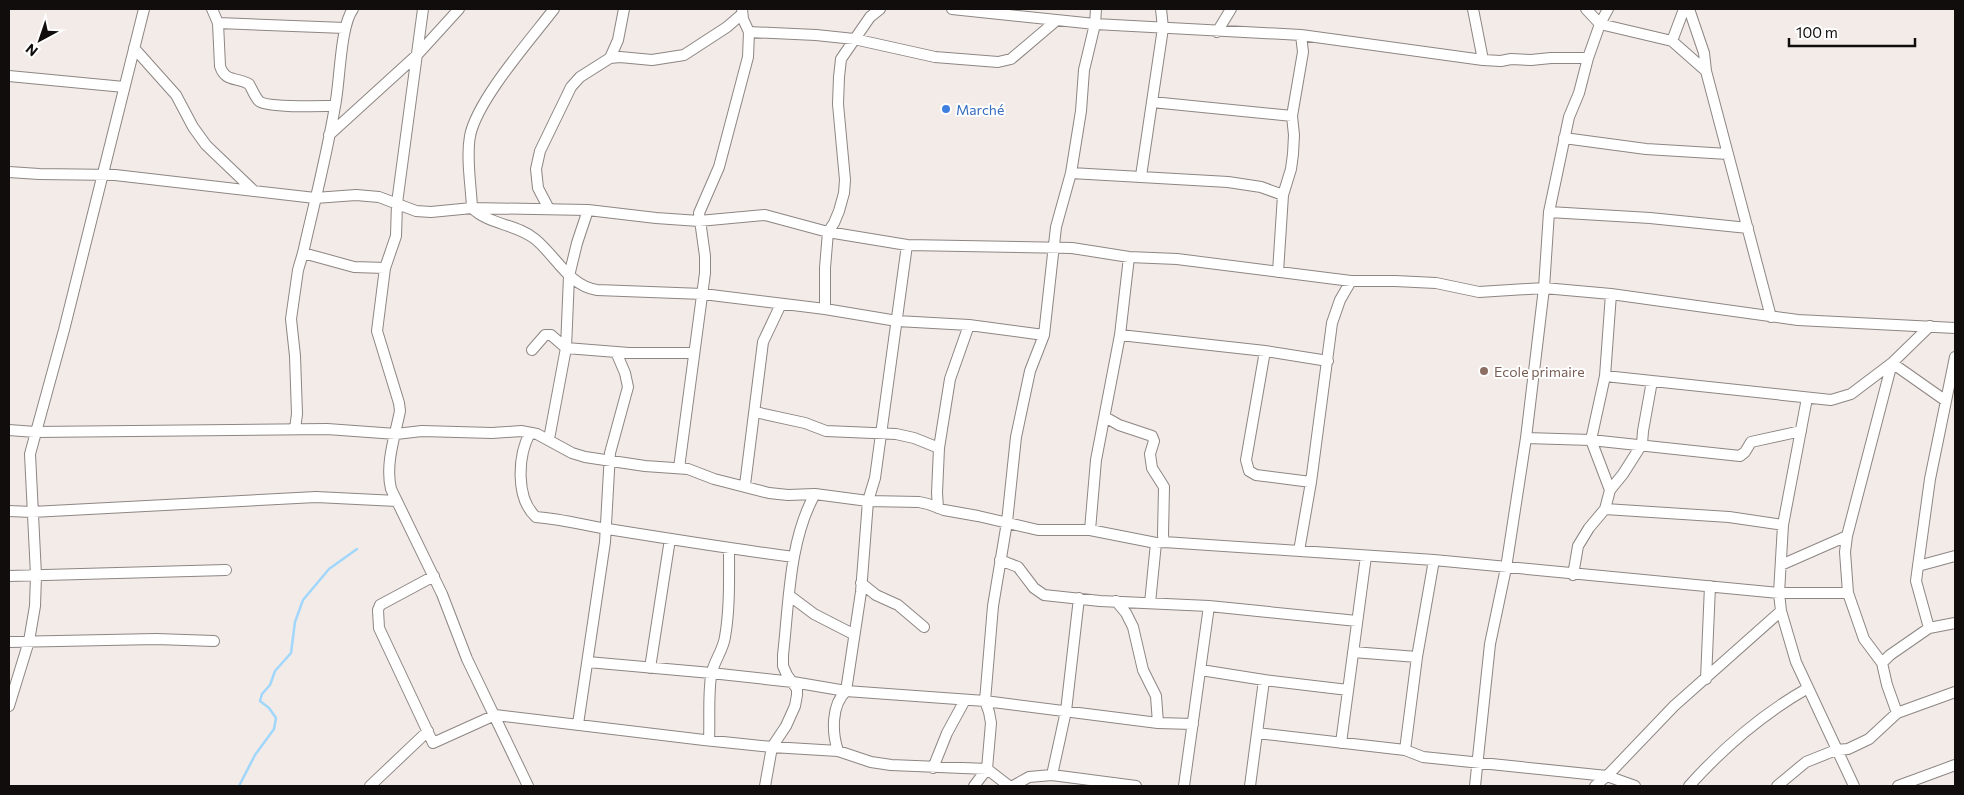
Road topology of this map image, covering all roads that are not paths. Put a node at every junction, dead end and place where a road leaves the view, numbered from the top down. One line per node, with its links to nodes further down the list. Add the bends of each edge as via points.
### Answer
1 (144, 9): 30 (street)
2 (212, 9): 20 (street)
3 (352, 9): 23 (street)
4 (423, 9): 31 (street)
5 (459, 9): 31 (street)
6 (554, 9): 52 (street, via 476,118 470,136)
7 (624, 9): 32 (street, via 618,40)
8 (880, 9): 28 (street, via 870,16)
9 (952, 9): 19 (street)
10 (1096, 9): 21 (street)
11 (1161, 9): 24 (street)
12 (1231, 9): 26 (street)
13 (1473, 9): 34 (street)
14 (1586, 9): 22 (street)
15 (1608, 9): 22 (street)
16 (1684, 9): 29 (street)
17 (1689, 9): 35 (street, via 1704,53)
18 (742, 11): 25 (street); 32 (street, via 727,27 684,55 652,60)
19 (1057, 20): 21 (street); 28 (street, via 1011,59 998,62 936,57)
20 (218, 23): 23 (street); 39 (street, via 222,71 229,79 249,84 258,100 275,105)
21 (1095, 24): 24 (street); 45 (street, via 1084,70)
22 (1600, 24): 29 (street); 33 (street)
23 (345, 28): 39 (street)
24 (1162, 28): 26 (street); 38 (street)
25 (749, 32): 28 (street); 56 (street, via 748,57 726,142 714,181 699,213)
26 (1217, 32): 27 (street)
27 (1300, 35): 34 (street); 40 (street, via 1303,52)
28 (854, 39): 58 (street, via 841,59 839,77 844,193)
29 (1672, 41): 35 (street)
30 (134, 48): 37 (street); 48 (street, via 176,95 206,145)
31 (418, 54): 41 (street); 51 (street)
32 (610, 58): 53 (street, via 580,77 571,87 540,152 536,169 538,188)
33 (1588, 58): 34 (street); 42 (street)
34 (1483, 60)
35 (1706, 71): 43 (street)
36 (9, 76): 37 (street)
37 (124, 87): 46 (street)
38 (1152, 102): 40 (street); 47 (street)
39 (335, 106): 41 (street)
40 (1292, 116): 49 (street, via 1291,169)
41 (329, 135): 50 (street)
42 (1564, 138): 43 (street, via 1646,149); 55 (street)
43 (1728, 154): 57 (street)
44 (9, 172): 46 (street)
45 (1071, 173): 47 (street); 60 (street)
46 (102, 176): 48 (street); 95 (street, via 63,335)
47 (1141, 176): 49 (street, via 1228,182 1261,187)
48 (252, 190): 50 (street)
49 (1283, 195): 64 (street)
50 (315, 198): 51 (street, via 356,195); 61 (street)
51 (397, 203): 52 (street, via 416,211 431,212); 63 (street, via 396,236)
52 (472, 208): 53 (street); 65 (street, via 534,238)
53 (549, 209): 54 (street)
54 (588, 210): 56 (street); 65 (street)
55 (1549, 212): 57 (street); 67 (street)
56 (699, 221): 58 (street, via 765,215); 68 (street, via 706,256)
57 (1748, 228): 72 (street)
58 (828, 232): 59 (street); 71 (street)
59 (907, 245): 60 (street); 73 (street)
60 (1053, 249): 62 (street, via 1072,248); 77 (street)
61 (304, 253): 63 (street, via 354,267); 93 (street, via 298,270 291,319 295,356)
62 (1129, 257): 64 (street, via 1177,258); 78 (street)
63 (386, 268): 99 (street, via 377,331 399,404)
64 (1278, 272): 66 (street)
65 (569, 276): 68 (street, via 580,286 597,290); 79 (street)
66 (1351, 281): 67 (street, via 1436,283 1480,292); 85 (street, via 1332,323)
67 (1544, 288): 69 (street); 100 (street)
68 (704, 294): 70 (street); 83 (street)
69 (1611, 294): 72 (street); 87 (street)
70 (781, 304): 71 (street); 91 (street, via 763,342)
71 (825, 309): 73 (street)
72 (1771, 317): 75 (street)
73 (897, 320): 74 (street); 96 (street)
74 (969, 325): 77 (street); 104 (street, via 950,378)
75 (1930, 326): 76 (street); 86 (street)
76 (1955, 328)
77 (1044, 335): 117 (street, via 1030,371 1016,437)
78 (1120, 335): 81 (street); 92 (street)
79 (566, 348): 80 (street, via 551,334 545,335); 82 (street); 101 (street)
80 (532, 350)
81 (1265, 351): 85 (street); 107 (street, via 1246,460 1249,470 1256,475)
82 (616, 352): 83 (street); 105 (street, via 626,373 628,387 614,432)
83 (694, 353): 106 (street)
84 (1955, 358): 90 (street)
85 (1328, 360): 107 (street)
86 (1892, 363): 89 (street, via 1851,394 1831,400); 90 (street); 121 (street)
87 (1605, 376): 88 (street); 102 (street)
88 (1652, 381): 89 (street); 103 (street)
89 (1806, 398): 97 (street)
90 (1946, 400): 132 (street, via 1930,479)
91 (755, 412): 96 (street, via 826,431); 108 (street)
92 (1105, 418): 120 (street, via 1096,460); 123 (street, via 1152,436 1152,468 1164,487)
93 (295, 429): 95 (street); 99 (street)
94 (9, 430): 95 (street)
95 (35, 432): 116 (street, via 30,454)
96 (882, 432): 104 (street, via 914,438); 112 (street)
97 (1801, 432): 103 (street, via 1751,442 1740,456); 118 (street)
98 (530, 433): 99 (street, via 422,430); 101 (street); 119 (street, via 521,467 524,496 532,513 536,517)
99 (396, 434): 111 (street, via 389,479)
100 (1526, 438): 102 (street); 133 (street)
101 (549, 439): 105 (street, via 572,452)
102 (1591, 440): 103 (street); 109 (street)
103 (1642, 444): 109 (street)
104 (939, 448): 113 (street)
105 (609, 462): 106 (street); 119 (street)
106 (678, 468): 108 (street)
107 (1311, 482): 125 (street)
108 (744, 485): 110 (street, via 769,493)
109 (1610, 490): 114 (street)
110 (815, 494): 112 (street); 128 (street, via 803,517)
111 (397, 501): 116 (street, via 316,497); 138 (street)
112 (868, 501): 113 (street, via 919,502); 139 (street)
113 (938, 508): 117 (street)
114 (1605, 509): 118 (street, via 1729,517); 136 (street, via 1578,546)
115 (9, 511): 116 (street)
116 (32, 512): 135 (street)
117 (1007, 522): 120 (street, via 1038,530); 129 (street)
118 (1783, 525): 131 (street)
119 (605, 529): 122 (street); 159 (street)
120 (1090, 530): 123 (street)
121 (1847, 536): 131 (street); 142 (street)
122 (670, 539): 124 (street); 161 (street)
123 (1160, 542): 125 (street); 146 (street)
124 (729, 549): 128 (street); 163 (street, via 725,639)
125 (1299, 551): 126 (street)
126 (1366, 556): 130 (street); 149 (street)
127 (1955, 556): 132 (street)
128 (794, 557): 143 (street)
129 (1000, 560): 144 (street, via 1018,568 1044,595); 172 (street)
130 (1434, 560): 133 (street); 158 (street)
131 (1781, 565): 141 (street)
132 (1918, 566): 152 (street, via 1916,581)
133 (1506, 568): 136 (street); 188 (street, via 1490,644)
134 (226, 570): 135 (street)
135 (36, 575): 137 (street); 154 (street)
136 (1573, 575): 140 (street)
137 (9, 576)
138 (434, 576): 176 (street); 180 (street, via 380,605 378,610 379,628)
139 (861, 583): 151 (street, via 876,595 898,605); 153 (street)
140 (1710, 586): 141 (street); 164 (street)
141 (1779, 593): 142 (street); 148 (street)
142 (1848, 593): 160 (street, via 1864,639)
143 (790, 596): 153 (street, via 814,614); 166 (street, via 784,666)
144 (1079, 598): 145 (street); 174 (street)
145 (1116, 601): 146 (street); 177 (street, via 1133,627 1143,670 1156,696)
146 (1150, 603): 147 (street)
147 (1209, 606): 149 (street); 162 (street)
148 (1781, 611): 164 (street); 167 (street, via 1796,662)
149 (1357, 621): 157 (street)
150 (1955, 623): 152 (street)
151 (924, 627)
152 (1929, 628): 160 (street)
153 (853, 634): 169 (street)
154 (29, 641): 155 (street); 156 (street); 173 (street)
155 (214, 641)
156 (9, 642)
157 (1353, 652): 158 (street); 168 (street)
158 (1417, 657): 185 (street)
159 (588, 662): 161 (street); 178 (street)
160 (1882, 663): 175 (street)
161 (650, 668): 163 (street)
162 (1200, 670): 165 (street); 179 (street)
163 (711, 673): 166 (street); 182 (street)
164 (1706, 679): 193 (street, via 1674,706)
165 (1264, 680): 168 (street); 181 (street)
166 (793, 682): 169 (street); 184 (street, via 797,690 795,706)
167 (1808, 688): 186 (street); 205 (street, via 1753,725 1716,756)
168 (1348, 690): 183 (street)
169 (846, 691): 171 (street); 187 (street, via 837,701 835,711 834,741)
170 (1955, 692): 175 (street)
171 (965, 700): 172 (street); 190 (street)
172 (985, 701): 174 (street); 191 (street, via 990,712)
173 (9, 706)
174 (1066, 711): 177 (street); 192 (street)
175 (1897, 714): 186 (street, via 1869,740 1848,749)
176 (495, 715): 178 (street); 180 (street, via 433,743); 196 (street)
177 (1158, 723): 179 (street)
178 (578, 724): 182 (street)
179 (1193, 724): 200 (street)
180 (428, 731): 195 (street)
181 (1257, 733): 183 (street); 201 (street)
182 (709, 740): 184 (street)
183 (1341, 743): 185 (street)
184 (772, 747): 187 (street); 197 (street)
185 (1405, 750): 188 (street, via 1424,757)
186 (1836, 750): 206 (street, via 1806,762); 207 (street)
187 (838, 752): 190 (street, via 882,764)
188 (1476, 762): 193 (street); 202 (street)
189 (1955, 764): 208 (street)
190 (932, 768): 191 (street)
191 (987, 770): 194 (street); 198 (street)
192 (1052, 775): 194 (street, via 1030,777); 199 (street)
193 (1607, 776): 203 (street); 204 (street)
194 (1007, 785)
195 (370, 786)
196 (528, 786)
197 (765, 786)
198 (974, 786)
199 (1136, 786)
200 (1184, 786)
201 (1250, 786)
202 (1474, 786)
203 (1595, 786)
204 (1635, 786)
205 (1689, 786)
206 (1777, 786)
207 (1854, 786)
208 (1898, 786)

